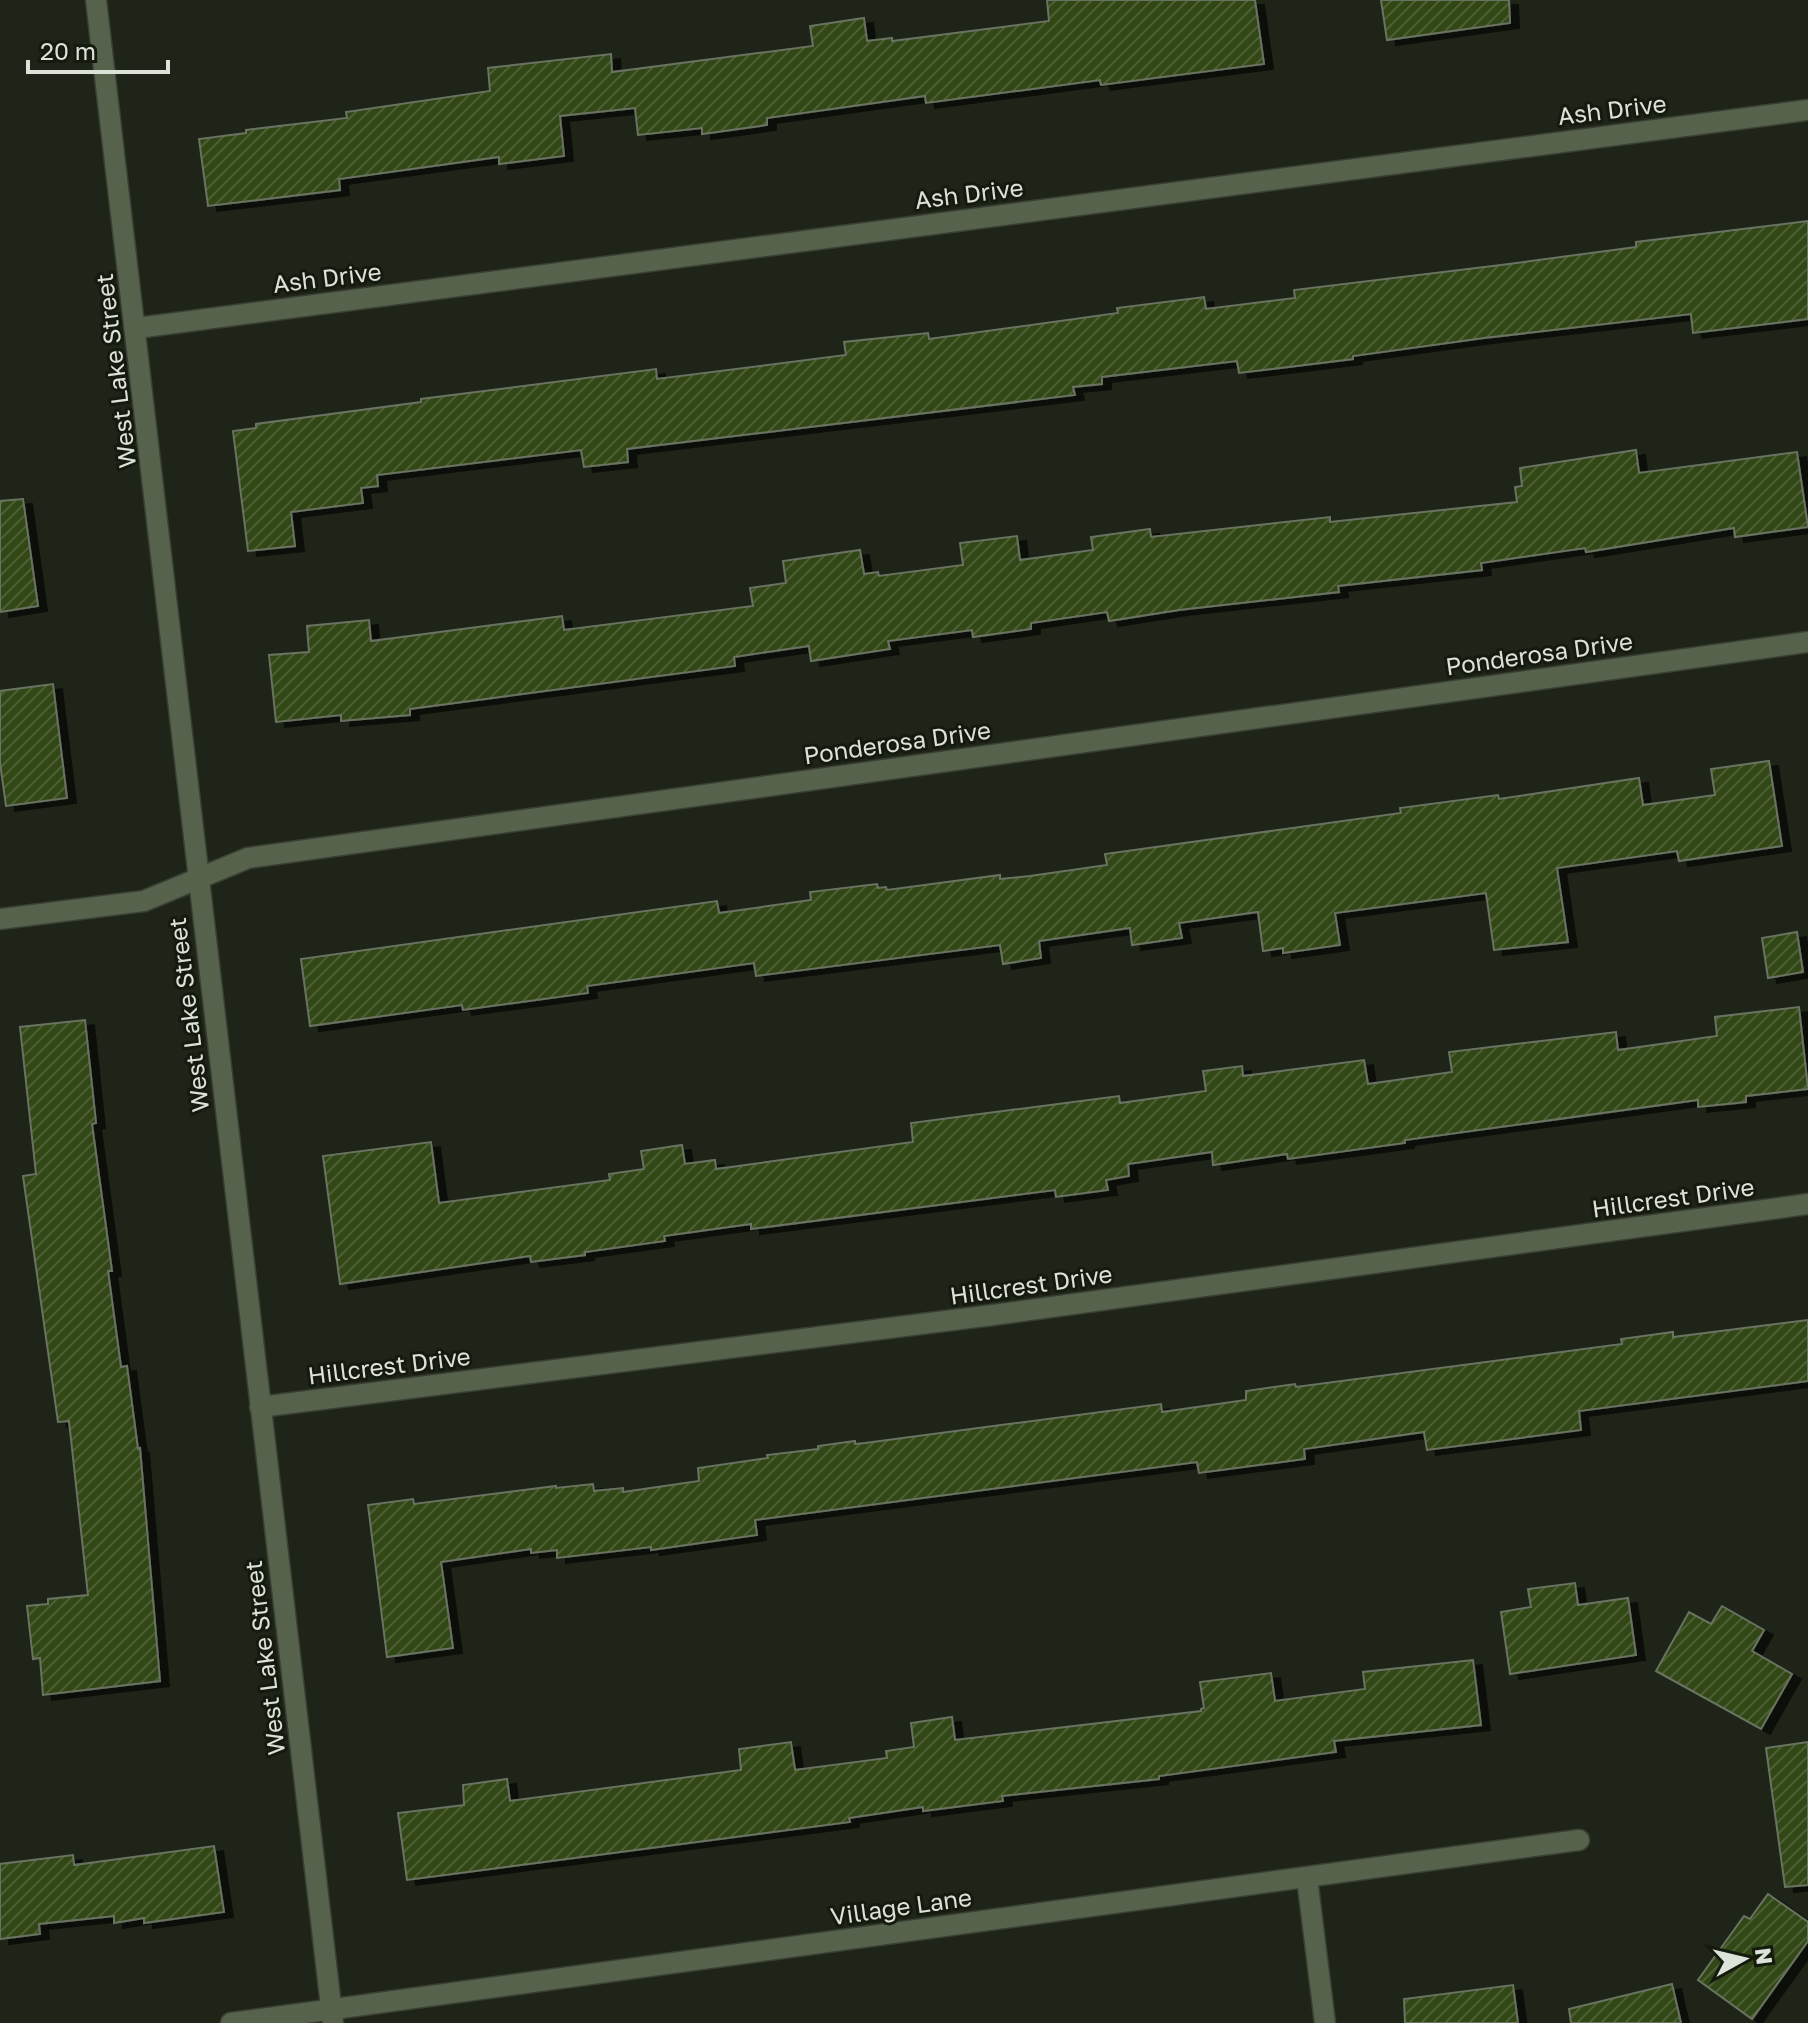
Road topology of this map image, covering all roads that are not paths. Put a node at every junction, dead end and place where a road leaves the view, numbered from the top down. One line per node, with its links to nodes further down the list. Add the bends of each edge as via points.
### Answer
1 (96, 0): 3 (street, West Lake Street)
2 (1808, 110): 3 (street, Ash Drive)
3 (137, 328): 5 (street, West Lake Street)
4 (1808, 642): 5 (street, Ponderosa Drive, via 248,858)
5 (198, 879): 6 (street, Ponderosa Drive, via 144,901); 8 (street, West Lake Street)
6 (0, 919)
7 (1808, 1204): 8 (street, Hillcrest Drive, via 993,1315)
8 (260, 1407): 11 (street, West Lake Street)
9 (1579, 1840): 10 (street, Village Lane)
10 (1307, 1878): 11 (street, Village Lane); 13 (street)
11 (333, 2016): 12 (street, Village Lane)
12 (231, 2023)
13 (1325, 2023)

